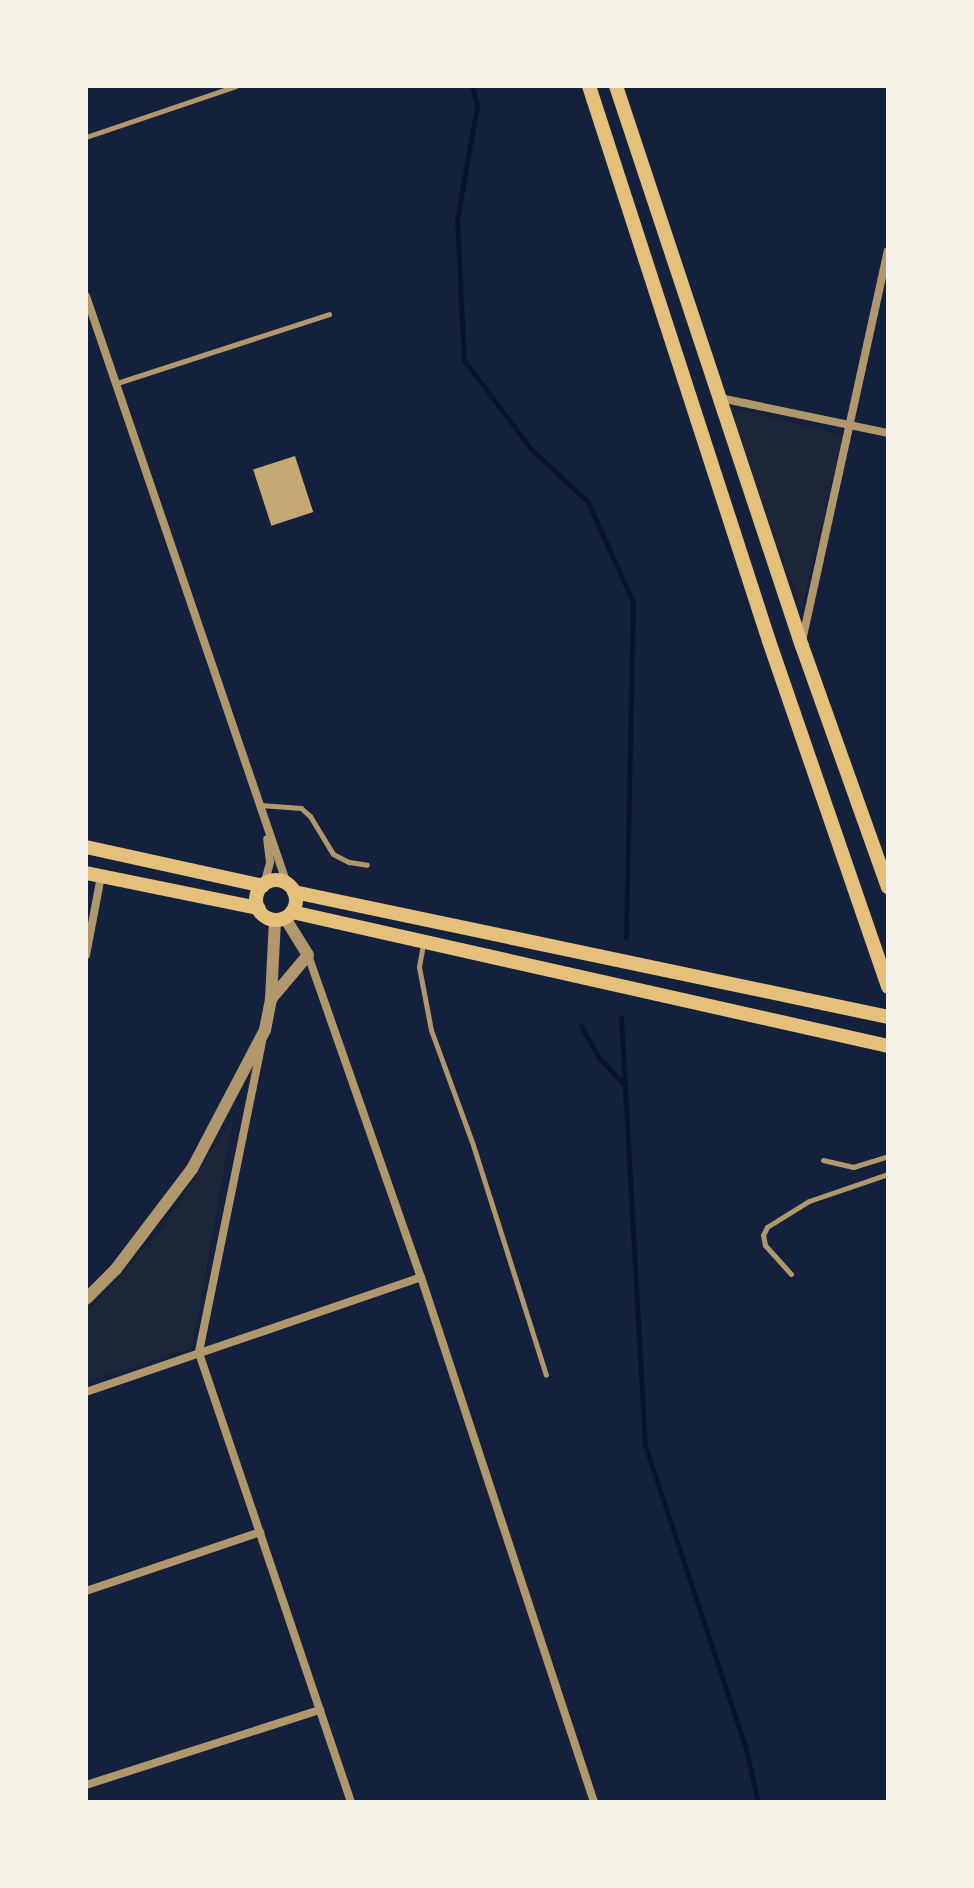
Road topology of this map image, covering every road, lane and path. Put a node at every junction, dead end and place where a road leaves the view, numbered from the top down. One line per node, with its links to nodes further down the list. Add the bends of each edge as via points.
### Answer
1 (236, 86): 4 (lane)
2 (589, 86): 26 (main road)
3 (616, 86): 9 (main road)
4 (86, 137)
5 (888, 251): 10 (street)
6 (86, 296): 8 (street)
7 (329, 314): 8 (lane)
8 (117, 383): 13 (street)
9 (719, 398): 10 (street); 12 (main road)
10 (850, 426): 11 (street); 12 (street)
11 (888, 433)
12 (802, 646): 19 (main road)
13 (259, 805): 14 (street); 16 (lane, via 301,808 333,854)
14 (265, 822): 18 (street, via 270,862); 20 (street)
15 (86, 847): 18 (main road)
16 (367, 865)
17 (94, 875): 21 (main road); 24 (street)
18 (263, 885): 20 (main road, via 275,881); 21 (main road)
19 (888, 887)
20 (290, 888): 22 (main road, via 296,902); 28 (main road)
21 (258, 908): 22 (main road, via 265,917)
22 (284, 917): 23 (main road); 25 (street); 27 (street)
23 (424, 941): 30 (main road); 38 (lane, via 419,967 431,1030)
24 (86, 955)
25 (308, 955): 27 (street); 35 (street)
26 (888, 987)
27 (271, 999): 29 (street)
28 (888, 1017)
29 (265, 1030): 36 (street, via 192,1169 116,1269); 37 (street)
30 (888, 1046)
31 (888, 1156): 32 (lane, via 853,1167)
32 (823, 1160)
33 (888, 1174): 34 (lane, via 809,1201 767,1227 765,1245)
34 (791, 1274)
35 (421, 1277): 37 (street); 45 (street)
36 (86, 1299)
37 (199, 1353): 39 (street); 40 (street)
38 (546, 1375)
39 (86, 1392)
40 (260, 1532): 41 (street); 42 (street)
41 (86, 1591)
42 (320, 1710): 43 (street); 44 (street)
43 (86, 1785)
44 (351, 1802)
45 (594, 1802)

